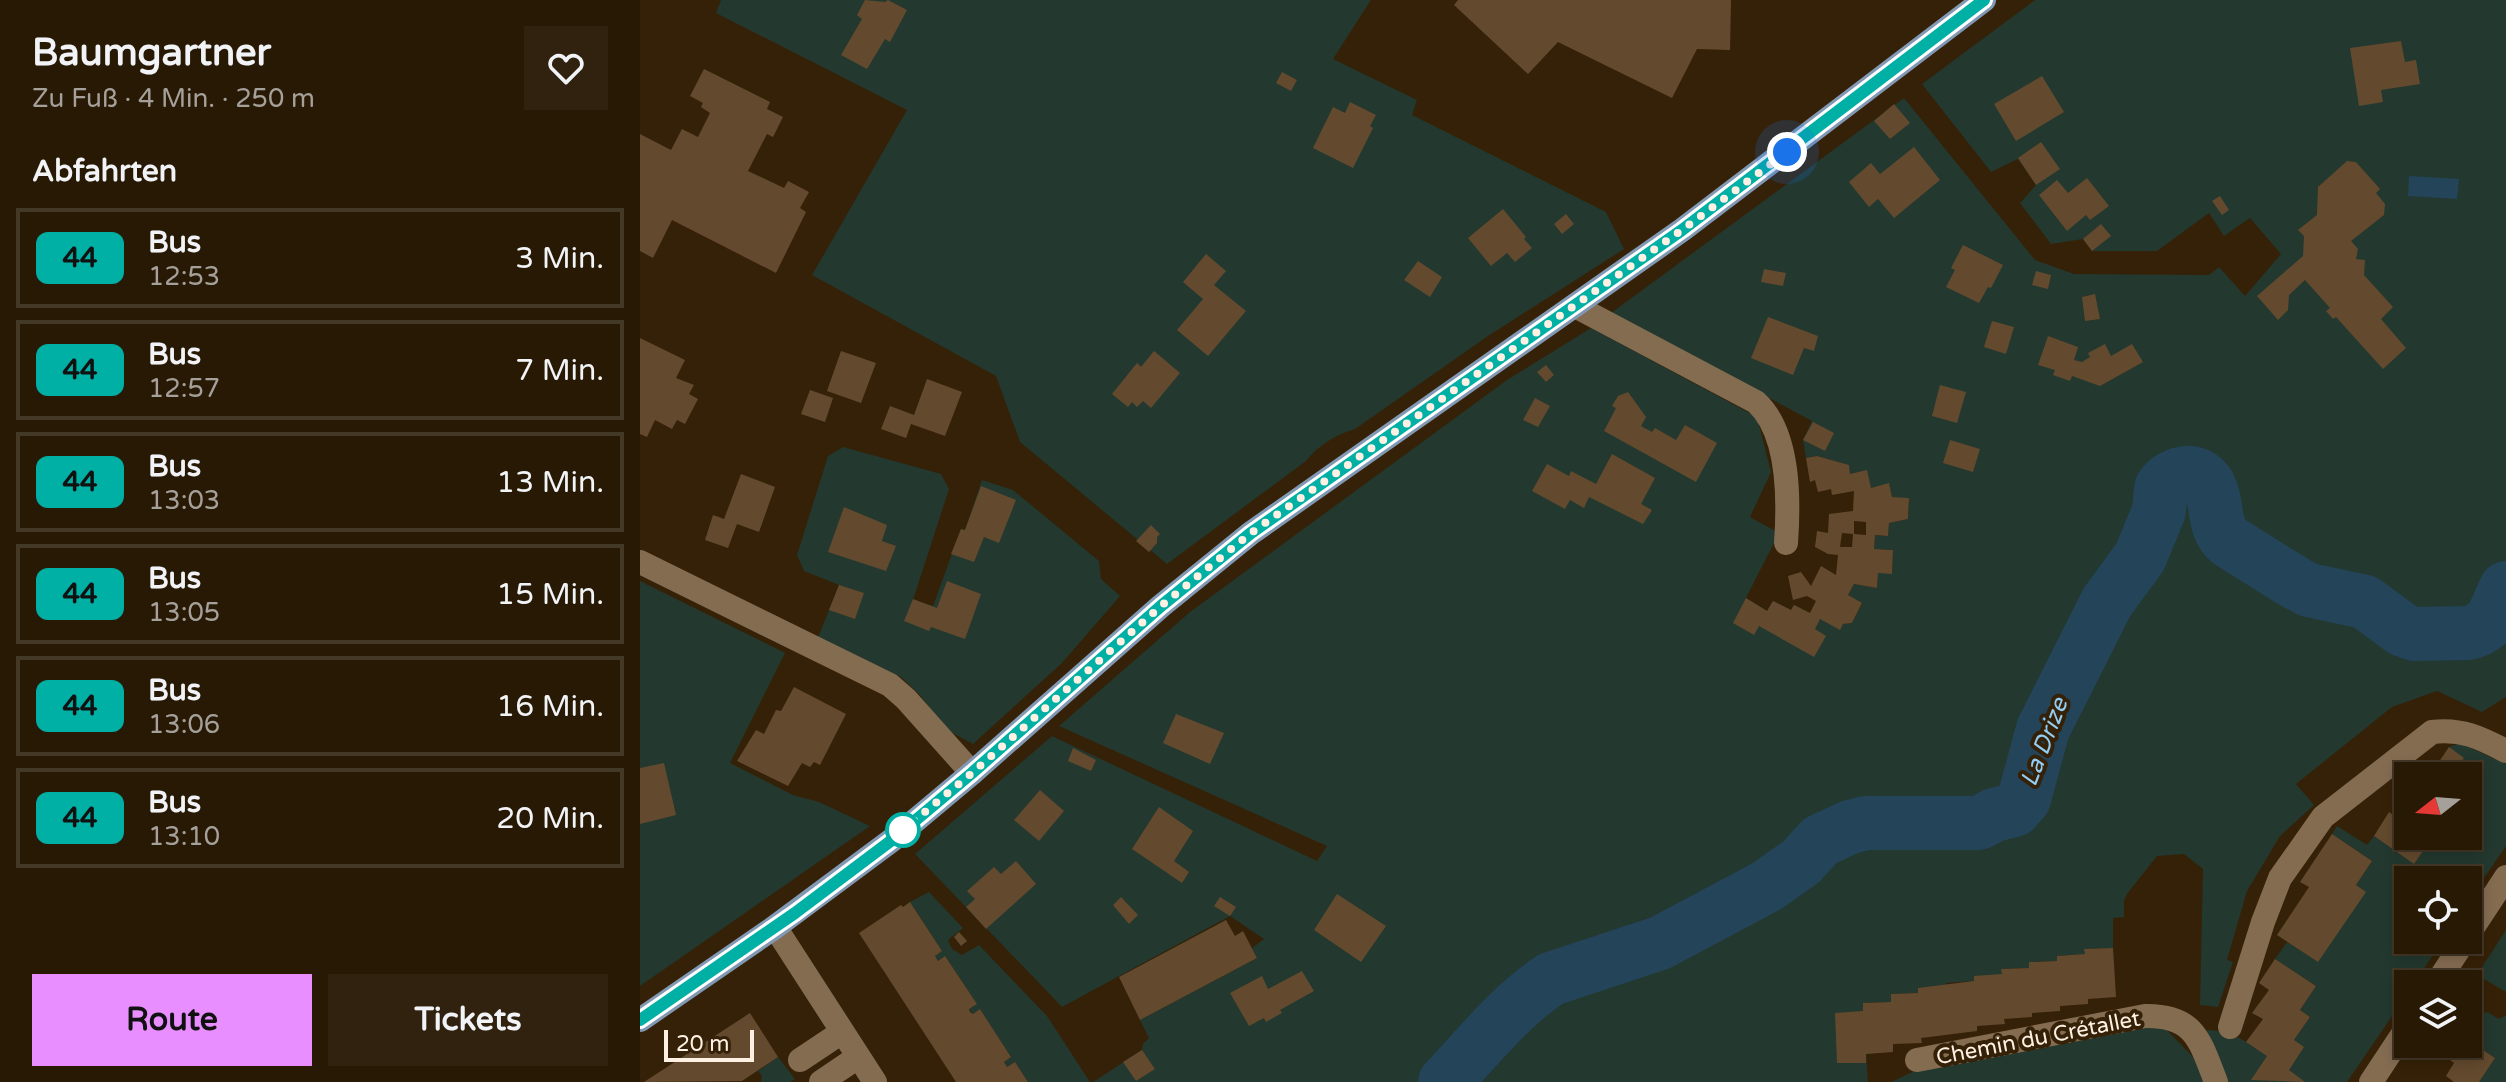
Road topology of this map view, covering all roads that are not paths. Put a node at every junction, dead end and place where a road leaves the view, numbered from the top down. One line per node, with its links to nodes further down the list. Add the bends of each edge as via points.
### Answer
1 (1984, 0): 2 (main road)
2 (1575, 306): 3 (street, via 1766,411 1786,478); 6 (main road, via 1251,533)
3 (1786, 543)
4 (640, 562): 6 (street, via 890,685)
5 (2506, 751): 11 (street, via 2471,733 2432,732 2323,817 2280,878)
6 (972, 773): 9 (main road)
7 (2506, 877): 8 (street)
8 (2482, 914)
9 (775, 927): 10 (main road); 12 (street)
10 (640, 1020)
11 (2230, 1027)
12 (842, 1032): 14 (street); 15 (street)
13 (2394, 1047): 20 (street)
14 (858, 1057): 17 (street); 18 (street)
15 (800, 1060)
16 (1917, 1060): 19 (street, Chemin du Crétallet, via 2163,1015 2190,1028)
17 (821, 1082)
18 (875, 1082)
19 (2216, 1082)
20 (2371, 1082)

